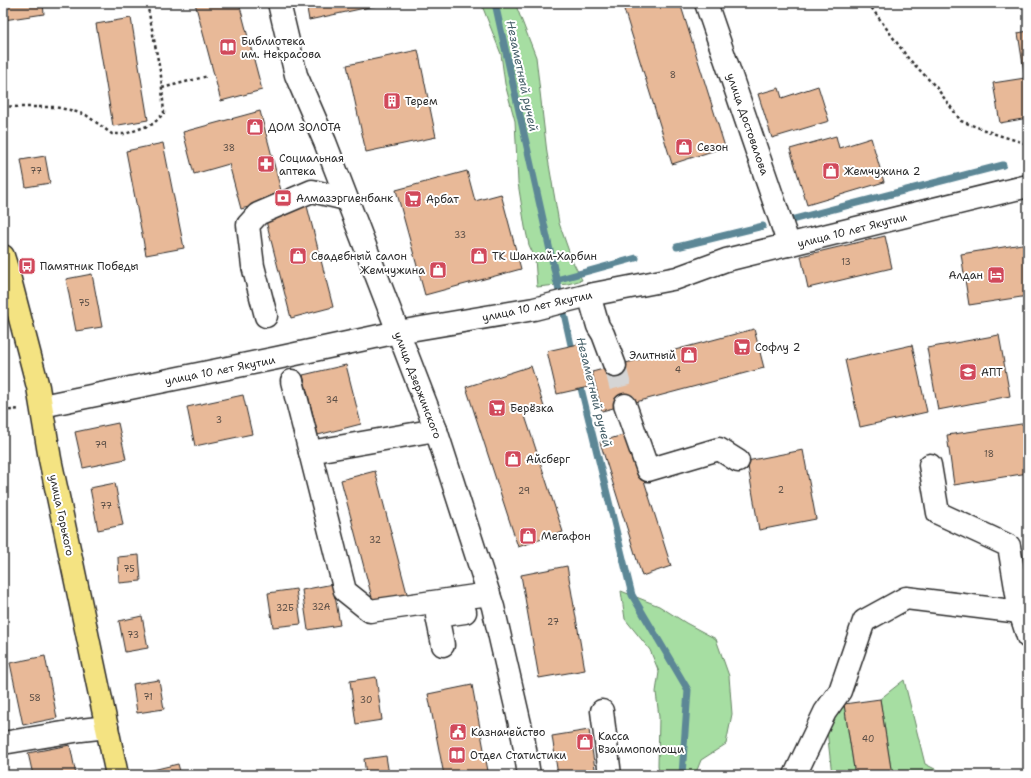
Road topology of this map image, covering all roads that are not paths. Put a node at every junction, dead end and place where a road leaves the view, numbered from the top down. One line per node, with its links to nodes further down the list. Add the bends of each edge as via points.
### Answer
1 (279, 3): 4 (street, улица Дзержинского, via 296,75)
2 (706, 3): 5 (street, улица Достовалова)
3 (1028, 186): 5 (street, улица 10 лет Якутии)
4 (346, 199): 8 (street, via 312,191 258,214 248,225 253,266); 9 (street, улица Дзержинского)
5 (789, 245): 7 (street, улица 10 лет Якутии, via 726,260 677,278)
6 (3, 256): 13 (main road, улица Горького)
7 (579, 298): 9 (street, улица 10 лет Якутии, via 534,309); 10 (street, via 603,334)
8 (266, 316)
9 (398, 332): 13 (street, улица 10 лет Якутии); 14 (street, улица Дзержинского)
10 (615, 366)
11 (292, 381): 15 (street)
12 (625, 405): 16 (street, via 648,470 719,449)
13 (42, 406): 23 (main road, улица Горького, via 50,459)
14 (436, 430): 15 (street); 18 (street, улица Дзержинского)
15 (310, 452): 18 (street, via 345,591 370,611)
16 (738, 461)
17 (930, 466): 19 (street, via 938,513 1009,546)
18 (491, 601): 21 (street, via 437,616); 26 (street, улица Дзержинского, via 523,737)
19 (1020, 612): 20 (street); 28 (street, via 906,598 864,621 840,691 825,712)
20 (1028, 637)
21 (443, 645)
22 (602, 711): 27 (street)
23 (107, 727): 24 (street); 25 (main road, улица Горького)
24 (3, 743)
25 (117, 775)
26 (529, 775)
27 (610, 775)
28 (795, 775)

